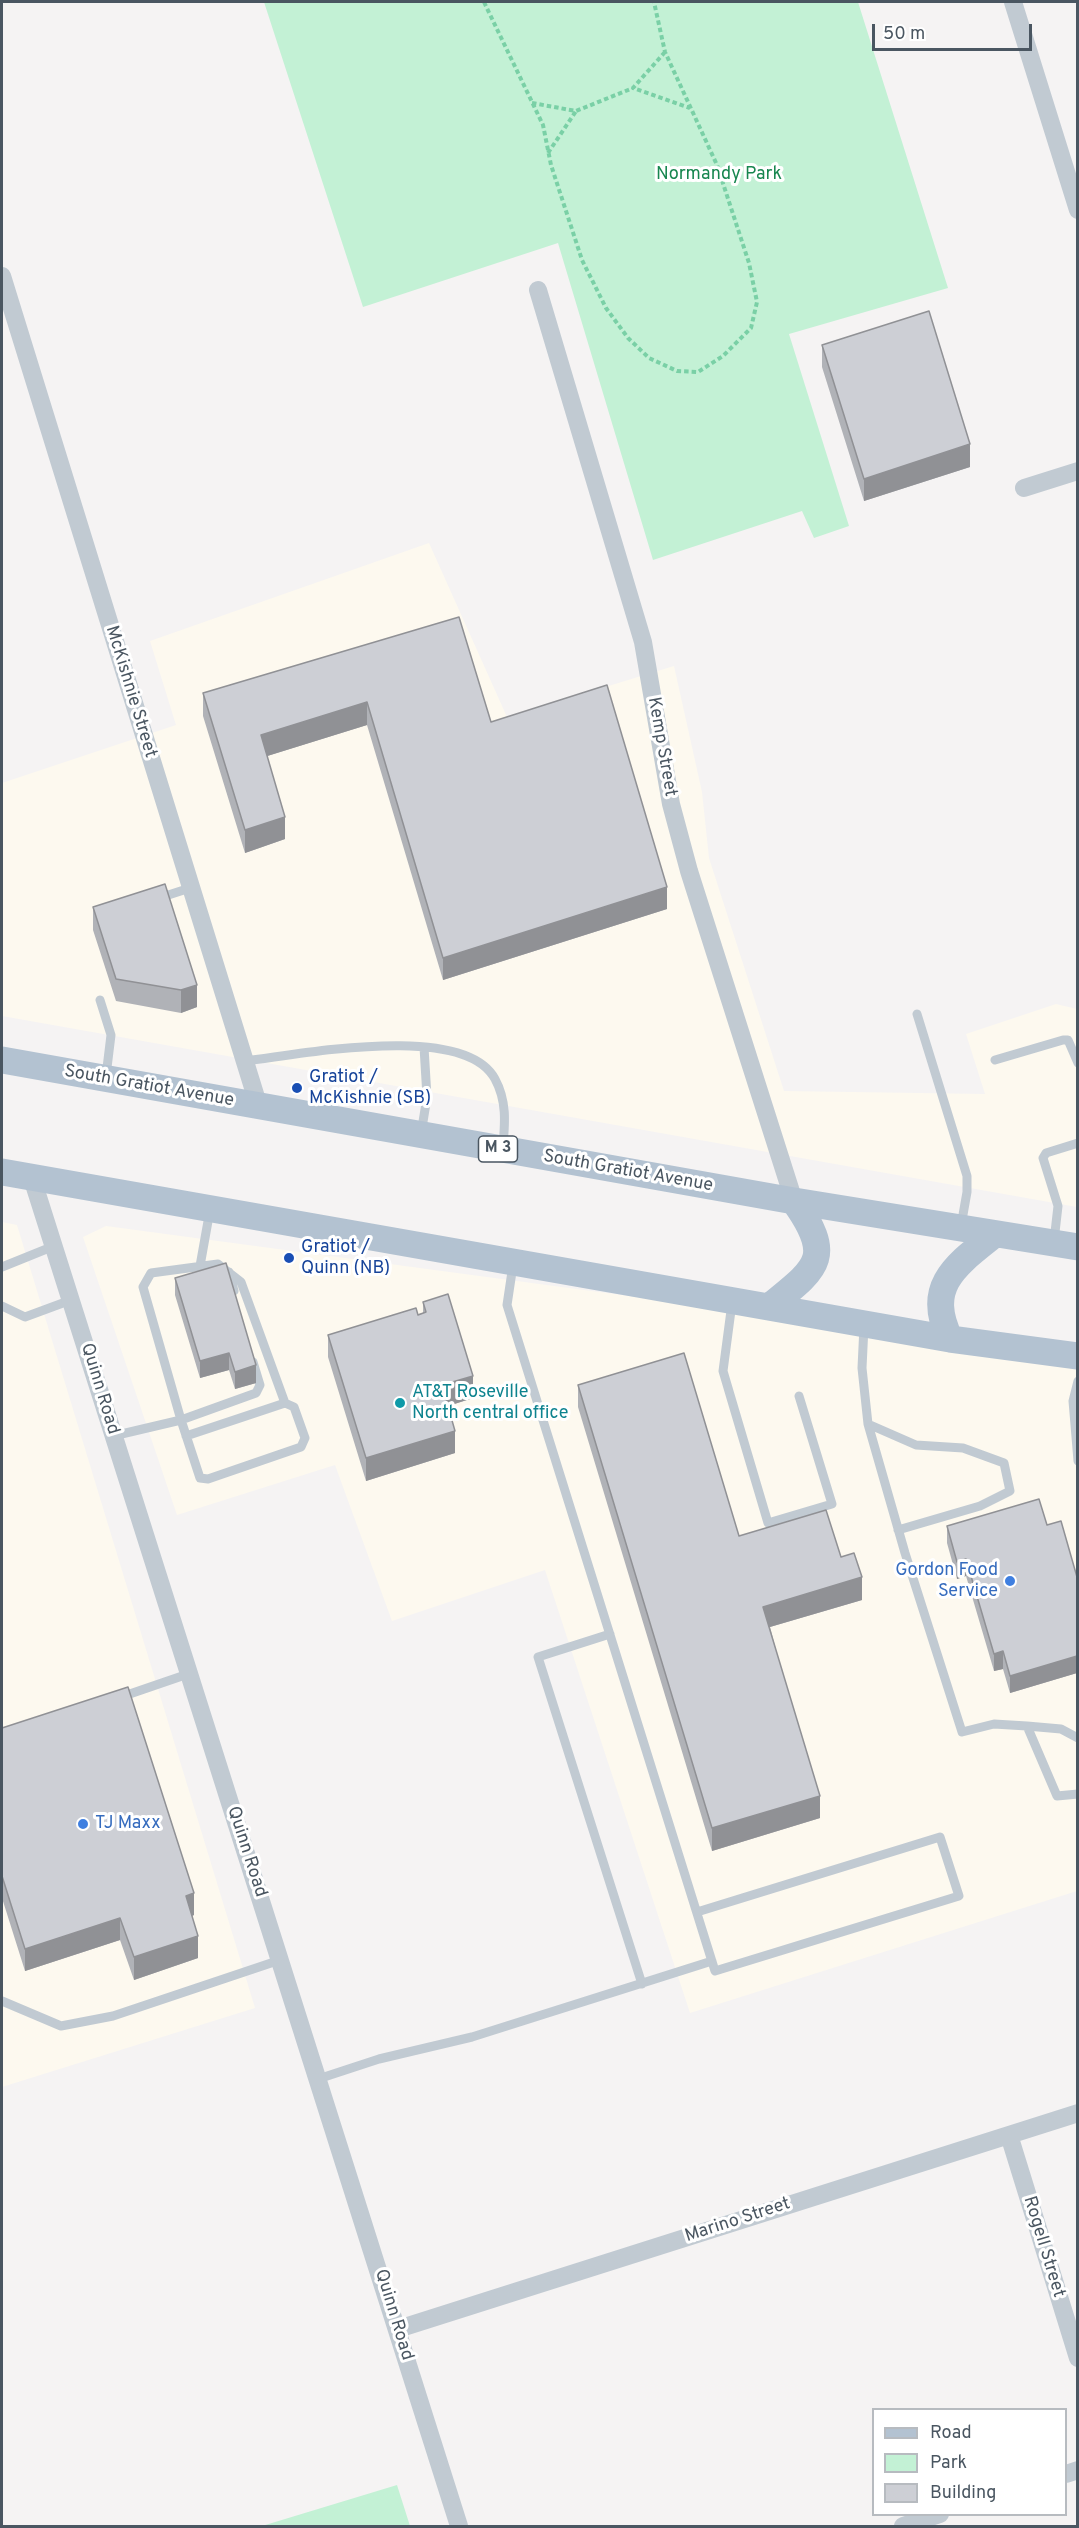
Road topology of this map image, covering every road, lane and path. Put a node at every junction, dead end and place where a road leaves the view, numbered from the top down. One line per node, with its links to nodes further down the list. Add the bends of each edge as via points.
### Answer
1 (484, 2): 6 (path)
2 (654, 2): 4 (path)
3 (1013, 2): 10 (street)
4 (665, 52): 5 (path); 7 (path)
5 (633, 88): 7 (path); 8 (path)
6 (531, 102): 8 (path); 9 (path, via 543,125)
7 (690, 108): 9 (path, via 717,165 749,263 757,302 751,328 723,356 698,372 676,371 649,358 606,308 582,260)
8 (576, 111): 9 (path)
9 (548, 153)
10 (1077, 210)
11 (2, 276): 15 (street, McKishnie Street)
12 (538, 290): 31 (street, Kemp Street, via 643,642 671,804 689,871)
13 (1077, 471): 14 (street)
14 (1024, 488)
15 (190, 888): 16 (lane); 22 (street, McKishnie Street)
16 (148, 902)
17 (100, 1000): 24 (lane, via 111,1035)
18 (917, 1014): 33 (lane, via 967,1176)
19 (424, 1047): 22 (lane, via 378,1045); 26 (lane, via 427,1097); 28 (lane, via 473,1057 495,1078 506,1111)
20 (2, 1060): 24 (main road, South Gratiot Avenue / M 3)
21 (995, 1060): 23 (lane, via 1068,1040)
22 (245, 1061): 25 (street, McKishnie Street)
23 (1077, 1063)
24 (105, 1079): 25 (main road, South Gratiot Avenue / M 3)
25 (259, 1107): 26 (main road, South Gratiot Avenue / M 3)
26 (421, 1135): 28 (main road, South Gratiot Avenue / M 3)
27 (1077, 1143): 35 (lane, via 1046,1153 1043,1158)
28 (503, 1150): 31 (main road, South Gratiot Avenue / M 3)
29 (2, 1172): 30 (main road)
30 (32, 1178): 32 (main road); 36 (street, Quinn Road)
31 (794, 1201): 33 (main road, South Gratiot Avenue / M 3); 45 (main road, via 811,1225 817,1244 815,1262 804,1279)
32 (210, 1209): 37 (main road); 38 (lane)
33 (961, 1228): 34 (main road, South Gratiot Avenue / M 3)
34 (995, 1234): 35 (main road, South Gratiot Avenue / M 3); 47 (main road, via 967,1257 942,1291 941,1320)
35 (1066, 1245)
36 (54, 1246): 39 (lane); 41 (street, Quinn Road)
37 (513, 1263): 42 (main road); 59 (lane, via 507,1305)
38 (200, 1266): 40 (lane, via 218,1264); 53 (lane, via 151,1273 143,1287)
39 (2, 1267)
40 (229, 1272): 44 (lane); 52 (lane, via 241,1282)
41 (71, 1300): 43 (lane, via 25,1317); 55 (street, Quinn Road)
42 (732, 1301): 45 (main road); 51 (lane, via 723,1371 768,1523 832,1504)
43 (2, 1306)
44 (238, 1306)
45 (769, 1307): 46 (main road)
46 (865, 1324): 47 (main road); 54 (lane, via 862,1368)
47 (950, 1339): 49 (main road)
48 (250, 1351): 53 (lane, via 260,1385 256,1393)
49 (1077, 1356)
50 (1077, 1382): 57 (lane, via 1073,1401)
51 (799, 1396)
52 (285, 1403): 56 (lane); 56 (lane, via 294,1407 305,1438 301,1447 208,1479 200,1478)
53 (181, 1420): 55 (lane); 56 (lane)
54 (868, 1424): 58 (lane); 58 (lane, via 916,1445 963,1448 1004,1463 1010,1491 980,1506)
55 (113, 1436): 60 (street, Quinn Road)
56 (186, 1436)
57 (1077, 1461)
58 (898, 1530): 62 (lane, via 962,1732 994,1724)
59 (610, 1634): 65 (lane); 68 (lane, via 538,1657)
60 (189, 1674): 61 (lane); 66 (street, Quinn Road)
61 (113, 1699)
62 (1027, 1726): 63 (lane, via 1061,1729); 64 (lane, via 1057,1796)
63 (1077, 1738)
64 (1077, 1794)
65 (697, 1912): 67 (lane); 67 (lane, via 940,1837 959,1896 715,1971)
66 (280, 1960): 69 (lane, via 113,2016 61,2026); 70 (street, Quinn Road)
67 (712, 1961): 68 (lane)
68 (642, 1984): 70 (lane, via 472,2037 379,2059)
69 (2, 2001)
70 (318, 2079): 73 (street, Quinn Road)
71 (1077, 2113): 72 (street, Marino Street)
72 (1009, 2135): 73 (street, Marino Street); 74 (street, Rogell Street)
73 (398, 2329): 76 (street, Quinn Road)
74 (1077, 2358)
75 (934, 2516): 77 (street)
76 (459, 2526)
77 (903, 2526)

